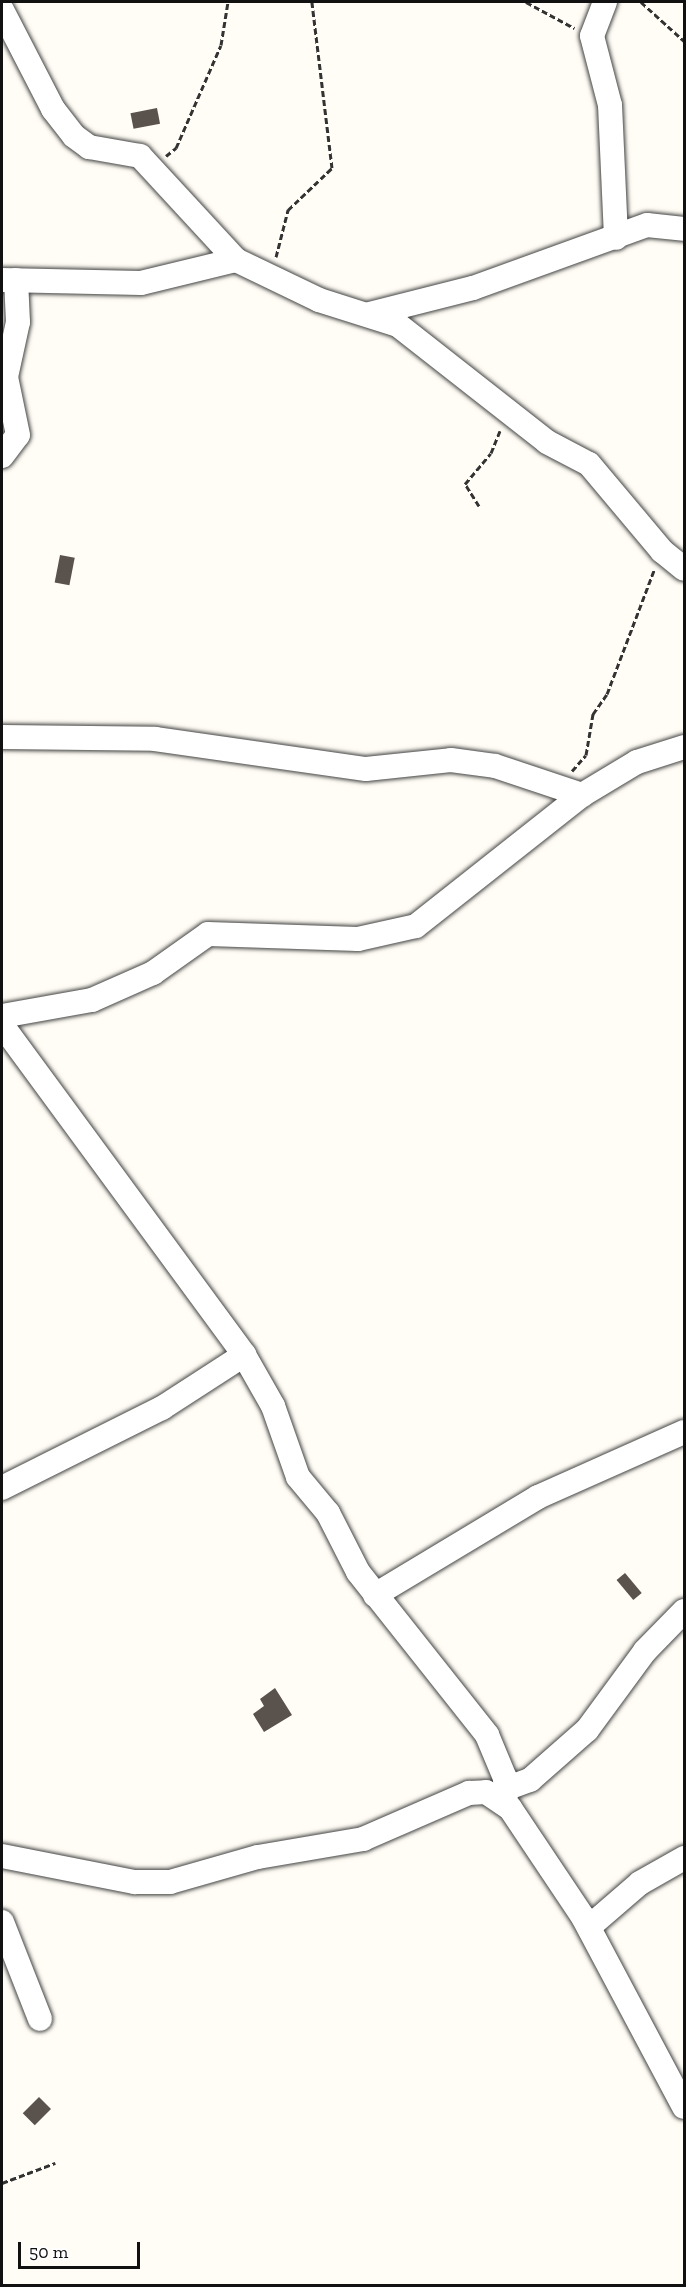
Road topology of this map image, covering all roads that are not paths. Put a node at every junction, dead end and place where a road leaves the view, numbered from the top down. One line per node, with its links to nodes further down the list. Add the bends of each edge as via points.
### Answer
1 (605, 2): 4 (street, via 592,36 610,105)
2 (2, 10): 5 (street, via 54,109 74,136 89,147 140,156)
3 (684, 229): 4 (street, via 647,225)
4 (616, 238): 7 (street, via 473,288)
5 (236, 260): 6 (street, via 141,283); 7 (street, via 284,279 319,300)
6 (8, 280): 8 (street, via 18,322 6,377 18,435)
7 (370, 314): 9 (street, via 428,344 547,442 589,464 662,551)
8 (2, 456)
9 (684, 569)
10 (2, 737): 12 (street, via 155,739 366,769 451,760 495,766)
11 (684, 747): 12 (street, via 638,762)
12 (582, 795): 13 (street, via 416,926 358,939 208,934 153,973 92,1000)
13 (2, 1016)
14 (2, 1025): 15 (street)
15 (244, 1355): 17 (street, via 162,1408); 18 (street, via 273,1406 298,1477 328,1513)
16 (684, 1432): 18 (street, via 538,1497)
17 (2, 1488)
18 (375, 1595): 20 (street, via 487,1735)
19 (684, 1611): 20 (street, via 645,1651 587,1730)
20 (506, 1797): 21 (street, via 469,1793 363,1839 258,1857 170,1882 135,1882); 24 (street)
21 (2, 1856)
22 (684, 1858): 24 (street, via 640,1883)
23 (2, 1922): 25 (street)
24 (589, 1927): 26 (street)
25 (40, 2019)
26 (684, 2107)

